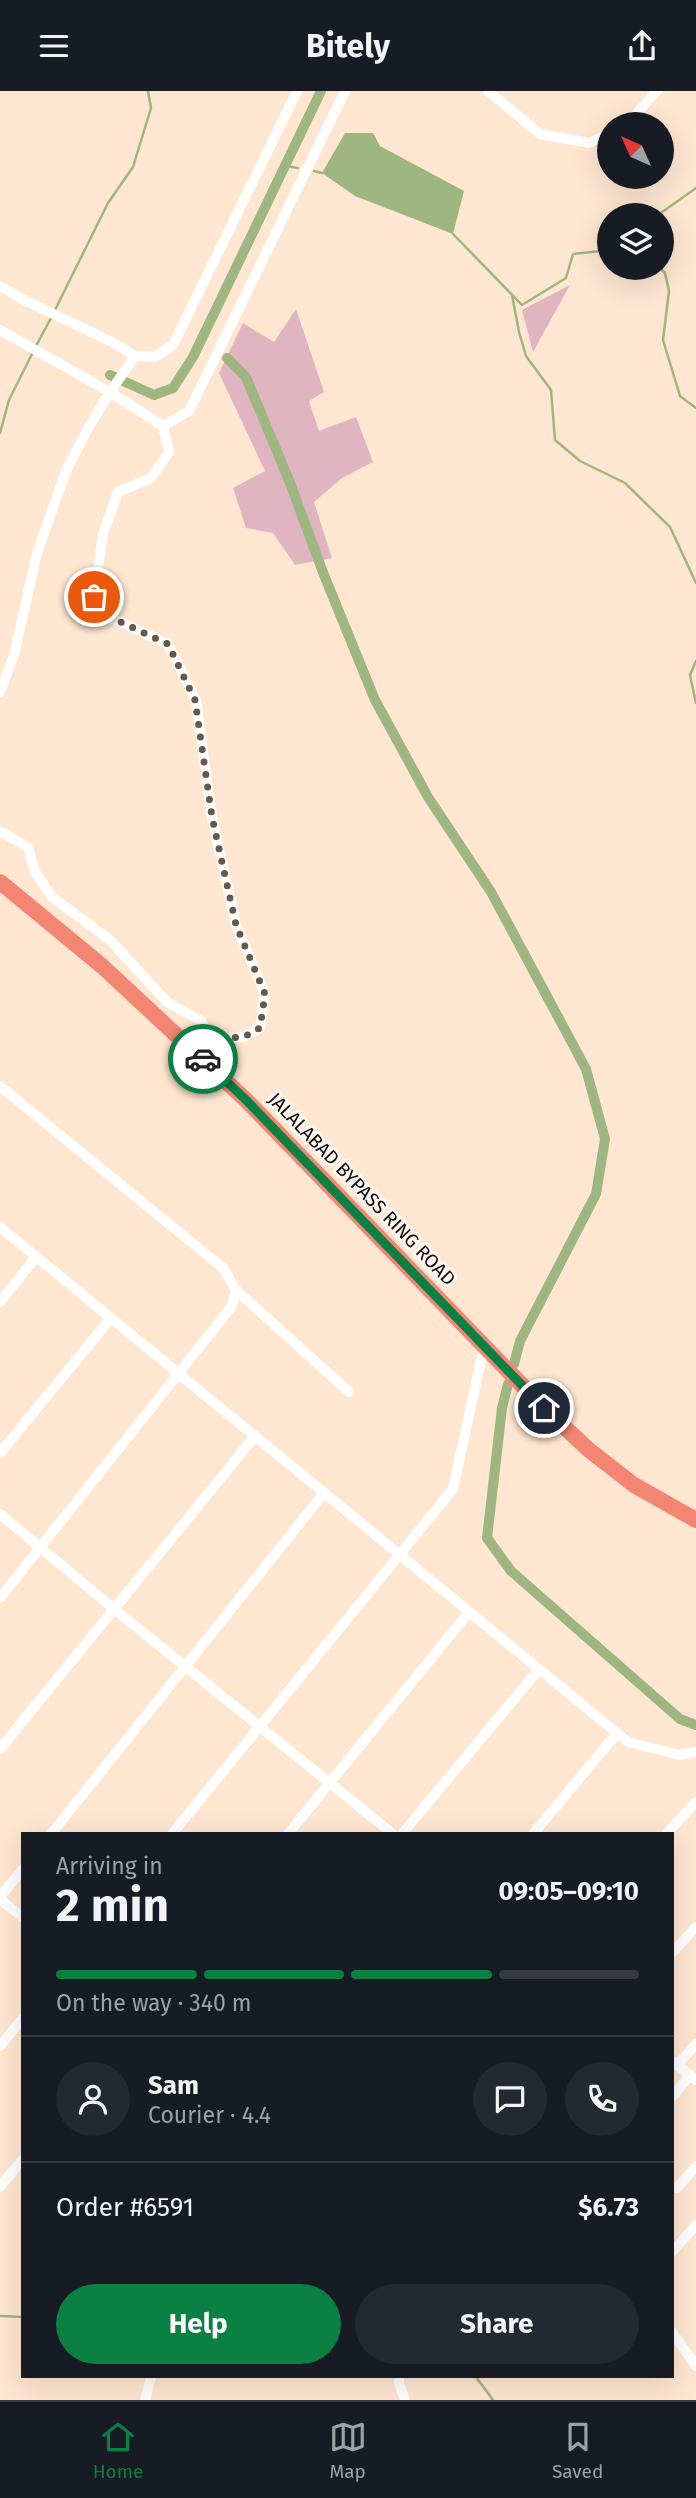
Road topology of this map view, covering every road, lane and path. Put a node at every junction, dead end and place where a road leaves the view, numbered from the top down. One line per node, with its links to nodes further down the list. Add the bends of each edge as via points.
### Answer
1 (297, 91): 9 (street, via 173,345 155,357)
2 (345, 91): 11 (street, via 189,411)
3 (488, 91): 6 (street, via 540,134 589,143)
4 (657, 91): 5 (street)
5 (639, 112)
6 (597, 139)
7 (0, 286): 9 (street, via 110,341)
8 (0, 330): 10 (street)
9 (132, 360): 10 (street)
10 (111, 389): 11 (street); 12 (street, via 66,471 37,553 14,655)
11 (163, 426): 15 (street, via 169,452 152,478 118,492 103,534 94,597 112,618 168,644 195,700 212,817 236,925 265,994 260,1028 244,1037)
12 (0, 692)
13 (0, 831): 15 (street, via 28,847 35,872 52,897 110,940 167,1002 201,1021)
14 (0, 882): 16 (highway, JALALABAD BYPASS RING ROAD)
15 (212, 1039): 16 (street)
16 (198, 1054): 23 (highway, JALALABAD BYPASS RING ROAD)
17 (0, 1086): 20 (street, via 223,1268)
18 (0, 1227): 19 (street)
19 (36, 1257): 21 (street); 22 (street)
20 (236, 1290): 24 (street, via 232,1306); 25 (street)
21 (0, 1302)
22 (111, 1318): 24 (street); 27 (street)
23 (484, 1346): 30 (highway, JALALABAD BYPASS RING ROAD, via 589,1450 634,1485); 32 (street, via 453,1489)
24 (179, 1374): 26 (street); 31 (street)
25 (349, 1392)
26 (255, 1436): 28 (street); 34 (street)
27 (0, 1453)
28 (324, 1493): 32 (street); 36 (street)
29 (0, 1514): 31 (street)
30 (696, 1520)
31 (40, 1547): 33 (street); 34 (street)
32 (400, 1555): 35 (street); 38 (street)
33 (0, 1598)
34 (114, 1609): 36 (street); 40 (street)
35 (469, 1612): 37 (street); 42 (street)
36 (186, 1665): 38 (street); 44 (street)
37 (539, 1669): 39 (street); 48 (street)
38 (260, 1726): 42 (street); 45 (street)
39 (617, 1733): 41 (street, via 628,1742 667,1752); 49 (street)
40 (0, 1749)
41 (696, 1752)
42 (330, 1782): 46 (street); 47 (street)
43 (696, 1803): 50 (street)
44 (53, 1832)
45 (174, 1832)
46 (290, 1832)
47 (391, 1832)
48 (404, 1832)
49 (535, 1832)
50 (668, 1832)
51 (21, 1872): 52 (street)
52 (0, 1898): 53 (street)
53 (21, 1916)
54 (696, 1927): 55 (street)
55 (674, 1951)
56 (21, 2020): 58 (street)
57 (696, 2044): 59 (street)
58 (0, 2046)
59 (675, 2063): 60 (street)
60 (693, 2078): 61 (street)
61 (674, 2096)
62 (21, 2161): 64 (street)
63 (696, 2165): 65 (street)
64 (0, 2187)
65 (677, 2188)
66 (696, 2225): 67 (street)
67 (674, 2250)
68 (674, 2335): 69 (street)
69 (696, 2366)
70 (151, 2378): 72 (street)
71 (399, 2378): 73 (street)
72 (145, 2400)
73 (405, 2400)

